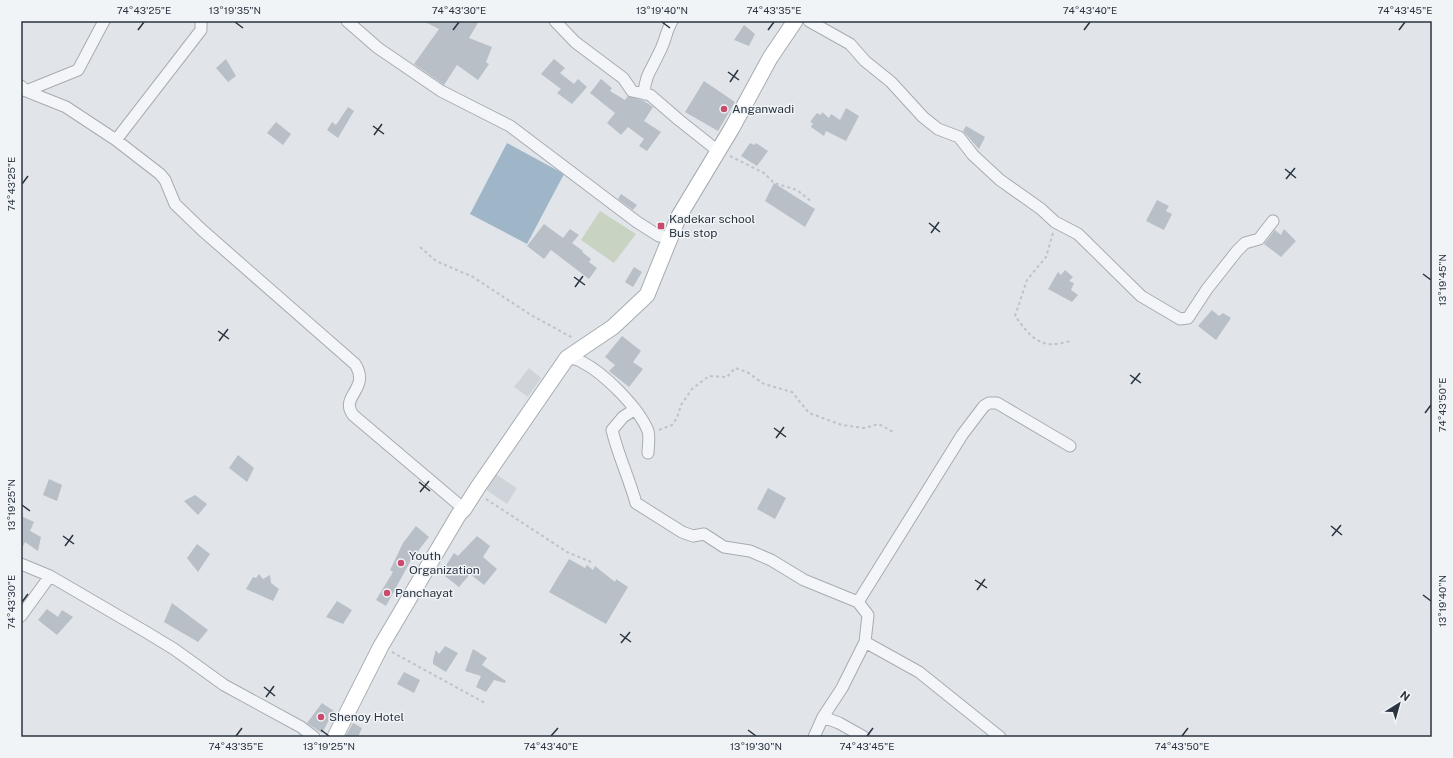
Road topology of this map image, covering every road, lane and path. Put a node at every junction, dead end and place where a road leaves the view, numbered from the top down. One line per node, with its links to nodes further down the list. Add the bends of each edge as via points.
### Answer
1 (104, 21): 8 (street, via 78,70)
2 (201, 21): 10 (street, via 201,30)
3 (347, 21): 15 (street, via 378,48 441,91 510,126 637,222 659,236)
4 (555, 21): 9 (street, via 575,42 623,78 632,91)
5 (672, 21): 9 (street, via 645,80)
6 (794, 21): 11 (main road, via 770,58)
7 (808, 21): 14 (street, via 850,44 864,60 891,82 923,117 938,129 959,137 973,155 1000,180)
8 (23, 88): 10 (street, via 66,107)
9 (644, 94): 11 (street, via 660,102)
10 (116, 140): 26 (street, via 160,174 175,204 202,230 356,364 361,376 360,383 349,402 353,415)
11 (718, 151): 12 (path, via 764,173 774,184 796,190); 15 (main road, via 679,216)
12 (812, 202)
13 (1273, 221): 14 (street, via 1259,239 1244,243 1207,289 1188,318 1180,319 1141,296 1078,234)
14 (1055, 222): 18 (path, via 1046,257 1027,280 1015,316 1040,343 1057,345)
15 (670, 237): 19 (main road, via 646,295 613,327)
16 (420, 247): 17 (path, via 436,261 473,277 531,315)
17 (576, 340)
18 (1070, 340)
19 (567, 358): 20 (street, via 582,361 620,391); 25 (main road)
20 (635, 409): 21 (street); 30 (street, via 623,417 612,430 636,503 682,532 693,536 704,534 724,547 750,551 804,580)
21 (648, 432): 22 (path, via 672,425 681,405 692,390 709,376 727,377 735,368 748,372 764,384 792,392 809,413 842,425 864,428 879,424); 24 (street)
22 (892, 432)
23 (1070, 446): 30 (street, via 997,404 989,403 984,406 962,435)
24 (648, 453)
25 (478, 487): 26 (main road); 27 (path, via 486,499 510,517 567,552)
26 (464, 509): 33 (main road, via 458,514)
27 (591, 562)
28 (21, 564): 29 (street)
29 (50, 576): 31 (street); 36 (street, via 163,642 224,685 301,727)
30 (858, 602): 32 (street, via 868,615)
31 (21, 616)
32 (865, 642): 35 (street, via 842,688); 40 (street, via 919,672)
33 (381, 646): 34 (path); 37 (main road)
34 (485, 703)
35 (823, 717): 38 (street); 39 (street)
36 (314, 737)
37 (335, 737)
38 (814, 737)
39 (864, 737)
40 (1000, 737)

